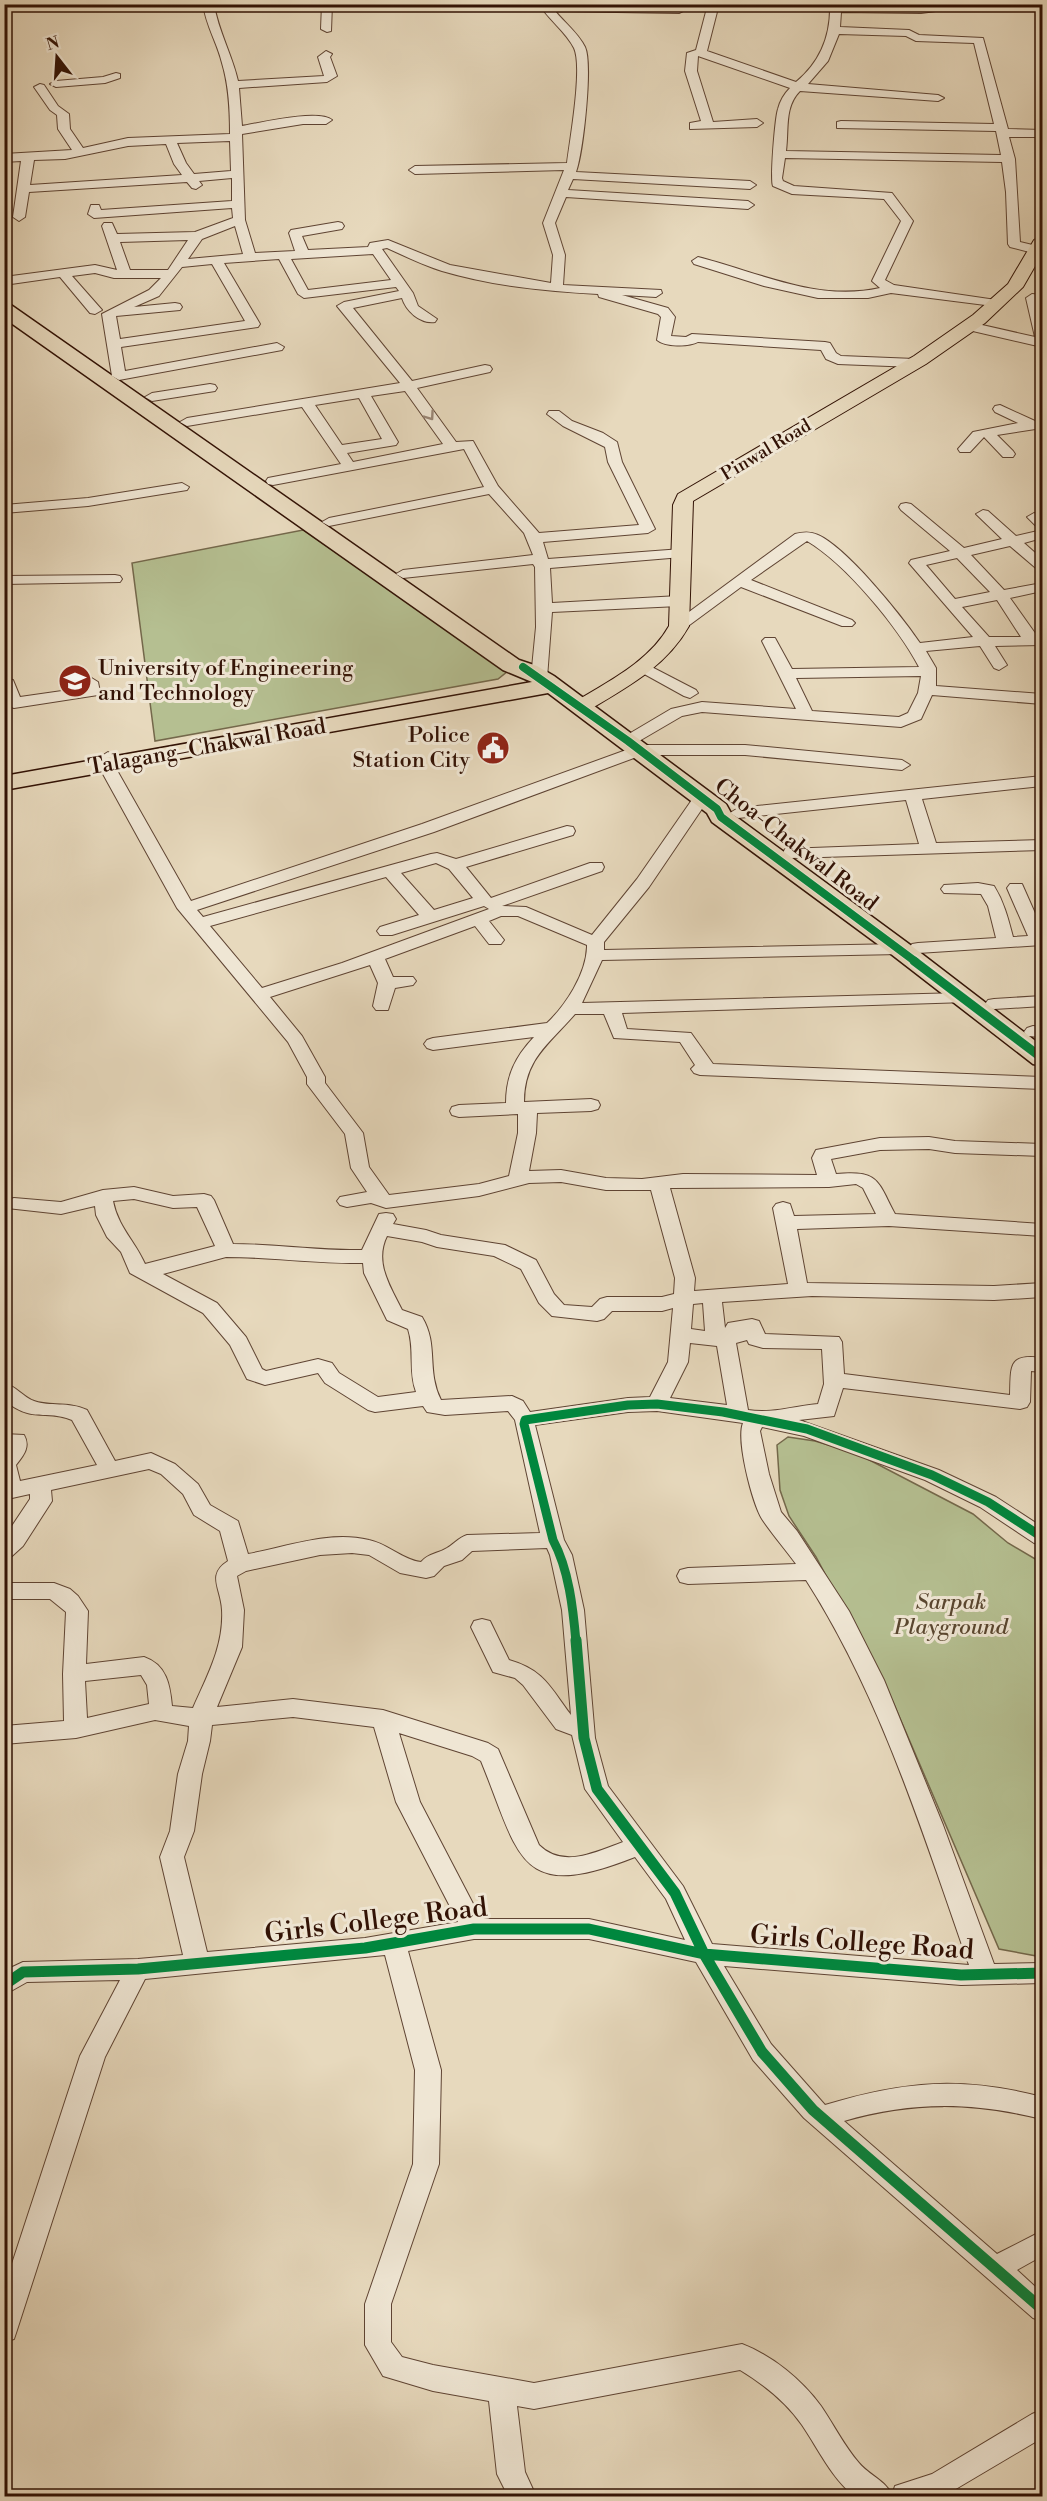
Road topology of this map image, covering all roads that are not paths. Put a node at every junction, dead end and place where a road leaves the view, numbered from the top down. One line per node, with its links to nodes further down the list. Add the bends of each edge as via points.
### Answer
1 (208, 4): 14 (street)
2 (327, 4): 8 (street)
3 (714, 4): 16 (street, via 701,53)
4 (965, 4): 6 (street, via 921,10)
5 (545, 6): 7 (street); 31 (street, via 579,47 582,61)
6 (836, 7): 9 (street)
7 (679, 10)
8 (327, 29)
9 (834, 30): 16 (street, via 830,51); 21 (street, via 979,40)
10 (698, 53): 19 (street, via 693,53 691,71 708,124 694,126)
11 (326, 54): 14 (street, via 331,76 327,79)
12 (116, 76): 13 (street, via 88,85)
13 (56, 84)
14 (233, 85): 23 (street)
15 (40, 87): 25 (street, via 63,114 63,128)
16 (798, 87): 17 (street); 26 (street, via 789,96 780,120)
17 (938, 98)
18 (326, 120): 23 (street, via 257,126)
19 (757, 123)
20 (840, 125): 21 (street)
21 (1003, 130): 22 (street); 29 (street)
22 (1042, 133)
23 (236, 134): 24 (street); 32 (street)
24 (170, 140): 25 (street, via 128,142); 33 (street)
25 (79, 151): 27 (street)
26 (779, 154): 29 (street); 60 (street, via 777,183 792,190 888,196 907,221 890,250 879,281)
27 (28, 157): 28 (street); 35 (street)
28 (4, 158)
29 (1009, 159): 48 (street, via 1014,244)
30 (415, 170): 31 (street)
31 (570, 170): 34 (street); 37 (street)
32 (237, 174): 33 (street); 38 (street)
33 (190, 178): 35 (street); 36 (street)
34 (750, 185)
35 (24, 189): 40 (street)
36 (199, 190)
37 (560, 193): 39 (street); 59 (street, via 549,222 559,255 560,278)
38 (238, 204): 42 (street); 46 (street, via 99,211)
39 (748, 205)
40 (19, 217)
41 (292, 219): 44 (street)
42 (239, 220): 45 (street); 51 (street)
43 (338, 226): 44 (street)
44 (295, 233): 49 (street)
45 (197, 236): 46 (street); 54 (street)
46 (113, 238): 56 (street)
47 (377, 250): 49 (street); 58 (street); 59 (street, via 374,246 388,244 445,268)
48 (1039, 251): 65 (main road, Pinwal Road, via 1015,287)
49 (303, 254): 50 (street)
50 (283, 255): 51 (street); 58 (street, via 304,294)
51 (250, 257): 52 (street)
52 (216, 260): 54 (street); 74 (street, via 253,324)
53 (698, 261): 60 (street, via 769,284 824,294 873,295)
54 (175, 269): 56 (street); 69 (street, via 153,293)
55 (64, 274): 56 (street, via 95,269); 57 (street); 68 (street)
56 (125, 274)
57 (4, 281)
58 (404, 288): 70 (street, via 412,308); 79 (street, via 344,306)
59 (556, 288): 61 (street)
60 (891, 289): 65 (street)
61 (656, 293)
62 (604, 294): 76 (street, via 663,311 668,317 664,340 718,338 825,346 838,360)
63 (4, 297): 78 (highway)
64 (1042, 299): 72 (street, via 1032,298)
65 (996, 304): 71 (main road, Pinwal Road)
66 (175, 307): 69 (street)
67 (4, 309): 121 (highway)
68 (95, 310)
69 (109, 314): 74 (street)
70 (430, 319)
71 (969, 326): 73 (street); 76 (main road, Pinwal Road)
72 (1042, 338)
73 (1042, 343)
74 (113, 345): 78 (street)
75 (277, 347): 78 (street)
76 (915, 363): 105 (main road, Pinwal Road, via 685,498)
77 (485, 369): 79 (street)
78 (120, 376): 82 (highway)
79 (409, 386): 81 (street); 89 (street, one-way to 89)
80 (210, 388): 82 (street)
81 (363, 393): 83 (street); 91 (street, via 391,442)
82 (152, 397): 86 (highway)
83 (306, 403): 86 (street); 91 (street)
84 (1000, 409): 87 (street)
85 (554, 414): 102 (street, via 564,423 612,445 615,462 648,529)
86 (187, 422): 94 (highway)
87 (1038, 424): 88 (street)
88 (987, 432): 90 (street, via 978,435); 92 (street)
89 (452, 447): 93 (street); 96 (street, via 468,444)
90 (965, 449)
91 (338, 450): 93 (street)
92 (1008, 454)
93 (350, 466): 94 (street)
94 (273, 481): 100 (highway)
95 (182, 487): 98 (street, via 88,502)
96 (493, 489): 100 (street); 102 (street)
97 (906, 507): 104 (street)
98 (4, 509)
99 (983, 514): 103 (street)
100 (329, 522): 108 (highway)
101 (1042, 534): 103 (street)
102 (534, 538): 106 (street)
103 (1013, 540): 104 (street); 107 (street)
104 (960, 552): 115 (street); 117 (street, via 916,563)
105 (682, 553): 106 (street); 116 (main road, Pinwal Road)
106 (540, 562): 108 (street); 118 (street)
107 (1042, 566)
108 (403, 574): 130 (highway, via 524,658)
109 (115, 579): 110 (street)
110 (4, 580)
111 (739, 581): 119 (street); 120 (street); 125 (street, via 800,537 815,538 857,574)
112 (97, 585): 113 (street)
113 (4, 587)
114 (1042, 587): 115 (street)
115 (1001, 595): 117 (street); 124 (street)
116 (679, 601): 118 (street); 120 (main road, Pinwal Road)
117 (953, 604): 123 (street)
118 (544, 608): 130 (street, via 544,648)
119 (847, 623)
120 (680, 626): 127 (main road, via 674,639)
121 (463, 632): 130 (highway, via 511,665); 134 (highway, via 488,663 487,675)
122 (770, 641): 129 (street)
123 (984, 641): 124 (street); 125 (street); 126 (street)
124 (1037, 641)
125 (916, 648): 128 (street)
126 (999, 665)
127 (642, 667): 135 (street); 137 (main road)
128 (928, 671): 129 (street); 133 (street)
129 (786, 674): 138 (street)
130 (537, 677): 134 (highway, Talagang–Chakwal Road); 137 (highway, Choa-Chakwal Road); 140 (highway, Talagang–Chakwal Road)
131 (90, 682): 132 (street, via 92,692 14,703)
132 (4, 683)
133 (927, 690): 136 (street); 138 (street, via 915,716 901,722)
134 (467, 691): 140 (highway, Talagang–Chakwal Road)
135 (690, 693)
136 (1042, 699)
137 (580, 707): 139 (highway, Choa-Chakwal Road)
138 (806, 714): 139 (street, via 687,709)
139 (634, 746): 141 (street, via 745,750); 146 (highway, Choa-Chakwal Road); 157 (street, via 428,828)
140 (107, 761): 142 (highway, Talagang–Chakwal Road); 144 (highway, Talagang–Chakwal Road); 157 (street)
141 (902, 765)
142 (4, 775)
143 (1042, 781): 145 (street)
144 (4, 783)
145 (912, 794): 146 (street); 149 (street)
146 (719, 806): 150 (highway); 165 (street, via 643,884); 166 (highway, Choa-Chakwal Road, via 722,817)
147 (567, 831): 151 (street)
148 (1042, 844): 149 (street)
149 (929, 848): 150 (street)
150 (791, 853): 166 (highway)
151 (455, 865): 153 (street, via 437,858); 156 (street)
152 (596, 867): 156 (street, via 489,905)
153 (390, 871): 158 (street); 160 (street)
154 (1016, 888): 163 (street)
155 (950, 889): 164 (street, via 988,890 996,904)
156 (484, 900): 158 (street)
157 (186, 908): 160 (street)
158 (430, 917): 161 (street)
159 (478, 919): 162 (street); 165 (street, via 500,911 520,911); 167 (street)
160 (198, 924): 170 (street)
161 (386, 931)
162 (495, 940)
163 (1041, 940): 164 (street)
164 (1006, 943): 166 (street)
165 (596, 948): 166 (street); 176 (street)
166 (909, 949): 171 (highway, Choa-Chakwal Road); 173 (highway)
167 (375, 957): 169 (street); 170 (street)
168 (407, 981): 169 (street)
169 (387, 983): 174 (street)
170 (260, 994): 190 (street, via 296,1040 322,1093 354,1133 360,1168)
171 (961, 998): 175 (street); 180 (highway, Choa-Chakwal Road)
172 (1042, 1001): 173 (street)
173 (994, 1004): 178 (highway)
174 (382, 1006)
175 (611, 1008): 176 (street); 181 (street, via 620,1034 685,1037 704,1069)
176 (570, 1009): 177 (street)
177 (552, 1028): 179 (street); 183 (street, via 532,1048 516,1076 513,1087)
178 (1039, 1034)
179 (433, 1044)
180 (1042, 1058)
181 (1042, 1083)
182 (591, 1106): 183 (street)
183 (521, 1107): 184 (street); 186 (street, via 527,1133)
184 (459, 1112)
185 (1042, 1150): 187 (street, via 929,1143 869,1146 822,1154)
186 (518, 1180): 188 (street, via 561,1176 606,1184); 190 (street, via 479,1190)
187 (829, 1181): 188 (street); 193 (street, via 865,1180)
188 (659, 1183): 202 (street, via 685,1278)
189 (103, 1196): 192 (street, via 61,1208); 196 (street, via 134,1193 173,1202 204,1200); 198 (street, via 106,1215 117,1237)
190 (384, 1200): 191 (street, via 372,1197); 194 (street, via 389,1205 388,1216)
191 (347, 1201)
192 (14, 1204)
193 (890, 1220): 195 (street); 199 (street, via 784,1215)
194 (381, 1228): 197 (street); 202 (street, via 498,1250 519,1259 529,1265 546,1298 559,1311 597,1314 607,1304 662,1304)
195 (1042, 1230)
196 (226, 1250): 197 (street); 198 (street)
197 (372, 1256): 208 (street, via 374,1273 394,1315 415,1322 423,1338 421,1372)
198 (144, 1273): 208 (street, via 210,1308 239,1342 259,1377 318,1366 375,1405)
199 (799, 1290): 200 (street); 201 (street)
200 (1042, 1290)
201 (712, 1296): 202 (street); 204 (street)
202 (685, 1299): 203 (street)
203 (682, 1335): 204 (street); 209 (street, via 678,1362)
204 (720, 1339): 206 (street, via 739,1336 735,1328 752,1326 756,1339 763,1341 832,1342); 210 (street)
205 (1042, 1365): 206 (street, via 1025,1363 1021,1367 1020,1402 1016,1403)
206 (834, 1380): 210 (street, via 827,1411)
207 (4, 1390): 213 (street, via 20,1404 34,1409 73,1411 80,1415)
208 (429, 1398): 211 (street, via 434,1407 445,1408 512,1403)
209 (657, 1404): 210 (street); 211 (street)
210 (754, 1418): 215 (street, via 807,1429 932,1475 988,1502); 219 (street, via 750,1431 771,1515)
211 (525, 1420): 216 (street)
212 (4, 1441): 214 (street, via 17,1440 16,1450 5,1464 12,1490)
213 (110, 1470): 214 (street); 218 (street, via 151,1461 168,1469 191,1489 202,1510 230,1527)
214 (40, 1485): 217 (street, via 41,1501 11,1547)
215 (1042, 1537)
216 (553, 1540): 218 (street, via 467,1543 426,1570 411,1570 379,1551 358,1546 321,1548); 228 (street, via 561,1555 573,1610)
217 (4, 1550)
218 (240, 1564): 225 (street, via 226,1573 233,1610 231,1647)
219 (812, 1572): 220 (street); 237 (street, via 842,1617 873,1680)
220 (688, 1576)
221 (4, 1591): 223 (street, via 36,1588 71,1602 77,1617)
222 (482, 1627): 228 (street, via 501,1666 522,1672 564,1722)
223 (74, 1674): 224 (street, via 150,1668); 227 (street)
224 (161, 1711): 225 (street, via 179,1717); 227 (street)
225 (201, 1717): 226 (street, via 293,1708); 234 (street, via 182,1831 172,1857)
226 (383, 1719): 230 (street, via 490,1755 530,1851 541,1862 554,1867 591,1864); 231 (street, via 408,1802)
227 (76, 1729): 229 (street)
228 (583, 1729): 230 (street, via 597,1789)
229 (4, 1735)
230 (639, 1846): 233 (street, via 675,1893)
231 (474, 1929): 232 (street, Girls College Road); 233 (street, Girls College Road, via 589,1929)
232 (394, 1943): 234 (street, Girls College Road); 245 (street, via 428,2070 426,2163 378,2304 378,2345 393,2367)
233 (704, 1954): 237 (street, Girls College Road, via 961,1976); 240 (street, via 762,2052)
234 (197, 1964): 235 (street, Girls College Road)
235 (138, 1969): 238 (street, Girls College Road); 244 (street, via 93,2056)
236 (1042, 1973): 237 (street, Girls College Road)
237 (985, 1974)
238 (11, 1976)
239 (1042, 2108): 240 (street, via 1007,2098 969,2094 913,2095)
240 (821, 2117): 242 (street)
241 (1042, 2243): 242 (street)
242 (996, 2268): 243 (street)
243 (1042, 2309)
244 (4, 2330)
245 (502, 2390): 247 (street, via 511,2474); 248 (street, via 534,2396 742,2357 770,2372 808,2412 845,2466 866,2490)
246 (1042, 2423): 249 (street, via 939,2485)
247 (522, 2496)
248 (878, 2496)
249 (910, 2496)

